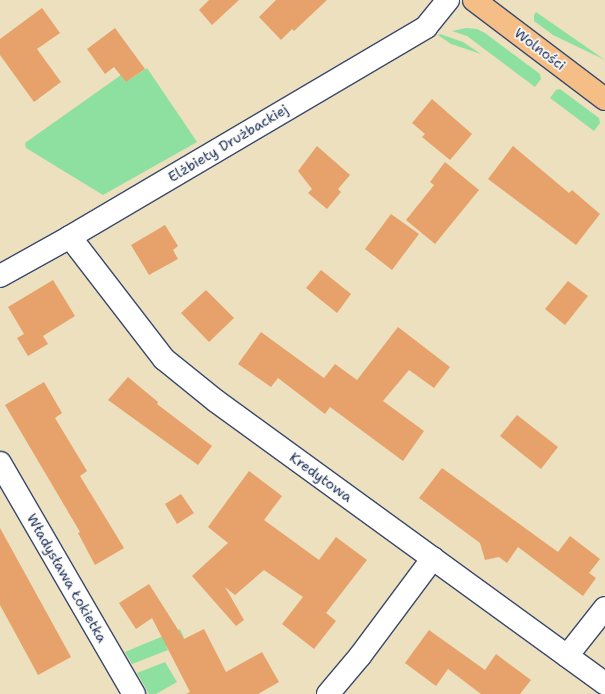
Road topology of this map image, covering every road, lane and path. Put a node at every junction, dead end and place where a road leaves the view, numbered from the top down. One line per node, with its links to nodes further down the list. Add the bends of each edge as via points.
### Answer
1 (448, 0): 4 (street, Elżbiety Drużbackiej, via 426,26)
2 (474, 0): 3 (main road, Wolności)
3 (605, 99)
4 (70, 237): 5 (street, Elżbiety Drużbackiej); 7 (street, Kredytowa, via 164,359 216,401)
5 (0, 276)
6 (0, 463): 11 (street, Władysława Łokietka)
7 (433, 558): 9 (street, Kredytowa); 12 (street)
8 (605, 608): 9 (street)
9 (567, 656): 10 (street, Kredytowa)
10 (605, 684)
11 (134, 694)
12 (328, 694)

